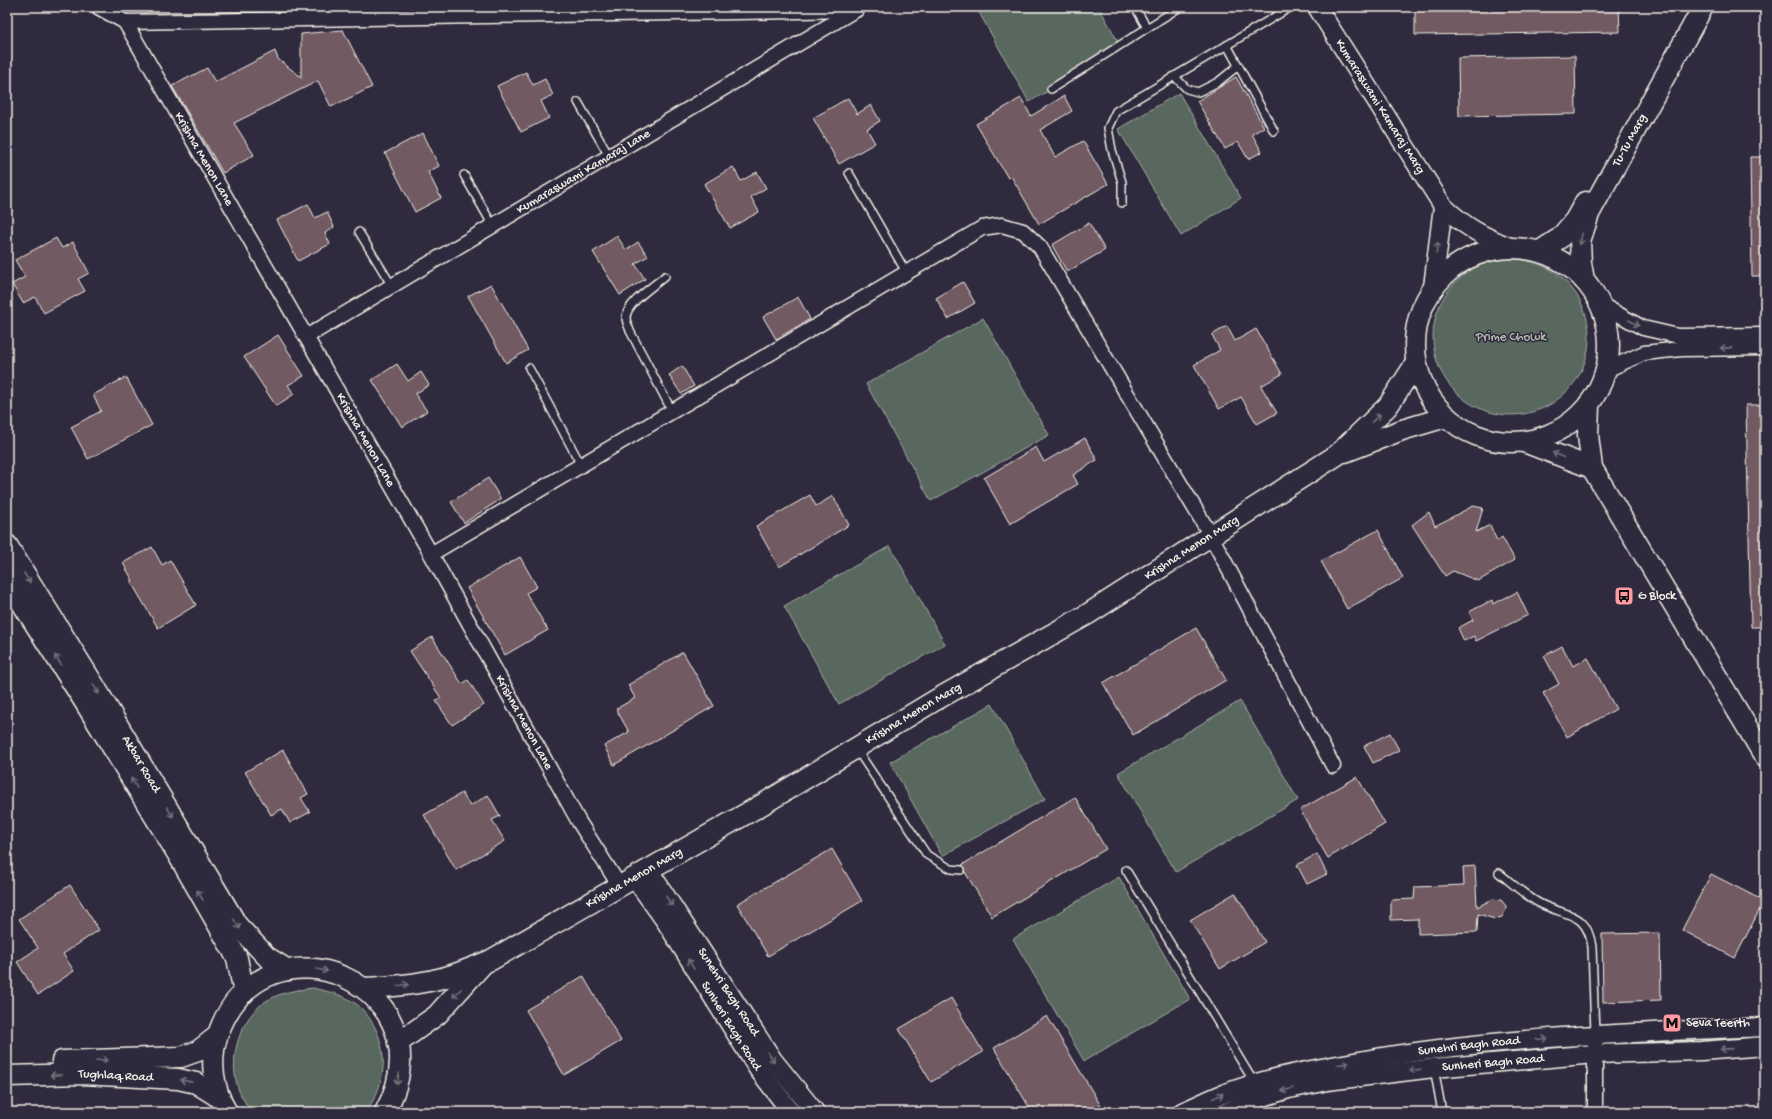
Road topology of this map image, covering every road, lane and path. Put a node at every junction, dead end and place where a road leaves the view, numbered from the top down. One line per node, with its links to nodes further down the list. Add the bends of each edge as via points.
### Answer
1 (98, 7): 9 (street)
2 (1134, 7): 10 (lane)
3 (1180, 7): 10 (lane)
4 (1291, 7): 11 (lane)
5 (1317, 7): 21 (street, Kumaraswami Kamaraj Marg)
6 (1695, 7): 25 (main road, Tu-Tu Marg, via 1575,220 1560,238)
7 (1703, 7): 28 (main road, Tu-Tu Marg, one-way to 28, via 1589,214 1580,241)
8 (858, 8): 9 (street); 17 (street, Kumaraswami Kamaraj Lane)
9 (125, 22): 33 (street, Krishna Menon Lane)
10 (1147, 28): 14 (lane)
11 (1227, 45): 12 (lane); 13 (lane)
12 (1238, 66): 13 (lane, via 1218,82 1198,92 1188,89); 16 (lane)
13 (1174, 76): 20 (lane, via 1116,111 1108,128 1122,182)
14 (1051, 89)
15 (578, 102): 17 (lane)
16 (1274, 131)
17 (609, 156): 22 (street, Kumaraswami Kamaraj Lane)
18 (849, 173): 26 (lane)
19 (464, 175): 22 (lane)
20 (1122, 202)
21 (1443, 206): 24 (street, Kumaraswami Kamaraj Marg, via 1459,221 1486,238); 30 (street, one-way to 21)
22 (493, 226): 29 (street, Kumaraswami Kamaraj Lane)
23 (359, 232): 29 (lane)
24 (1510, 247): 25 (main road); 30 (main road, via 1475,254 1459,262)
25 (1540, 251): 28 (main road, via 1564,262)
26 (906, 272): 39 (street); 45 (street, via 982,228 1002,225 1023,230 1040,247)
27 (665, 276): 39 (lane, via 635,301 628,310 626,319)
28 (1584, 280): 31 (main road)
29 (392, 286): 33 (street, Kumaraswami Kamaraj Lane)
30 (1433, 287): 35 (main road, via 1420,311 1415,337)
31 (1600, 304): 32 (street, one-way to 32, via 1643,328 1678,336); 37 (main road, via 1609,336)
32 (1765, 335)
33 (306, 337): 47 (street, Krishna Menon Lane)
34 (1765, 348): 37 (street, one-way to 37, via 1681,349 1644,353)
35 (1416, 363): 40 (main road, via 1427,393); 42 (main road, Krishna Menon Marg, one-way to 35, via 1388,406)
36 (529, 368): 43 (lane)
37 (1606, 370): 38 (main road)
38 (1589, 404): 41 (main road, via 1572,422 1549,435); 44 (main road, via 1588,434)
39 (672, 411): 43 (street)
40 (1446, 417): 41 (main road, via 1463,430 1482,438); 42 (main road, Krishna Menon Marg)
41 (1524, 442): 44 (main road, one-way to 41)
42 (1337, 454): 45 (main road, Krishna Menon Marg)
43 (581, 465): 47 (street)
44 (1592, 468): 50 (main road)
45 (1210, 534): 49 (main road, Krishna Menon Marg, via 1088,614); 51 (street)
46 (7, 545): 57 (main road, Akbar Road, one-way to 57, via 237,925 267,956)
47 (431, 554): 55 (street, Krishna Menon Lane, via 579,822)
48 (7, 580): 59 (main road, Akbar Road, one-way to 48, via 237,958 177,853)
49 (856, 748): 52 (lane, via 927,855 951,869); 55 (main road, Krishna Menon Marg)
50 (1765, 758)
51 (1333, 766)
52 (962, 870)
53 (1126, 870): 69 (lane)
54 (1499, 873): 61 (lane, via 1538,902 1572,916 1586,927 1592,947)
55 (634, 877): 56 (main road, Krishna Menon Marg); 73 (street, Sunheri Bagh Road, one-way to 55, via 758,1070 666,922); 74 (street, Sunehri Bagh Road, one-way to 74)
56 (483, 963): 58 (main road, Krishna Menon Marg, one-way to 56, via 438,980); 63 (main road, Krishna Menon Marg, one-way to 63, via 437,1015)
57 (288, 970): 58 (main road, one-way to 58, via 318,969 332,972); 59 (main road, via 268,976)
58 (364, 988): 63 (main road, via 388,1016)
59 (244, 993): 62 (main road, via 229,1010)
60 (1765, 1027): 61 (street, Sunehri Bagh Road)
61 (1595, 1034): 65 (street); 69 (street, Sunehri Bagh Road, one-way to 61, via 1289,1073 1394,1055)
62 (216, 1037): 66 (main road, Tughlaq Road, one-way to 62, via 181,1057 198,1051); 70 (main road, via 213,1068 215,1084)
63 (398, 1043): 72 (main road, one-way to 72, via 398,1081)
64 (1765, 1046): 65 (street, Sunheri Bagh Road, one-way to 65)
65 (1595, 1054): 67 (street, Sunheri Bagh Road); 77 (street)
66 (7, 1063)
67 (1434, 1068): 71 (street, Sunheri Bagh Road, one-way to 71, via 1327,1081 1289,1089); 76 (lane)
68 (7, 1076): 70 (main road, Tughlaq Road, one-way to 68, via 196,1083 178,1079 82,1074)
69 (1255, 1084): 75 (street, Sunehri Bagh Road, one-way to 69)
70 (224, 1105)
71 (1237, 1110)
72 (386, 1112)
73 (791, 1112)
74 (815, 1112)
75 (1182, 1112)
76 (1442, 1112)
77 (1595, 1112)

